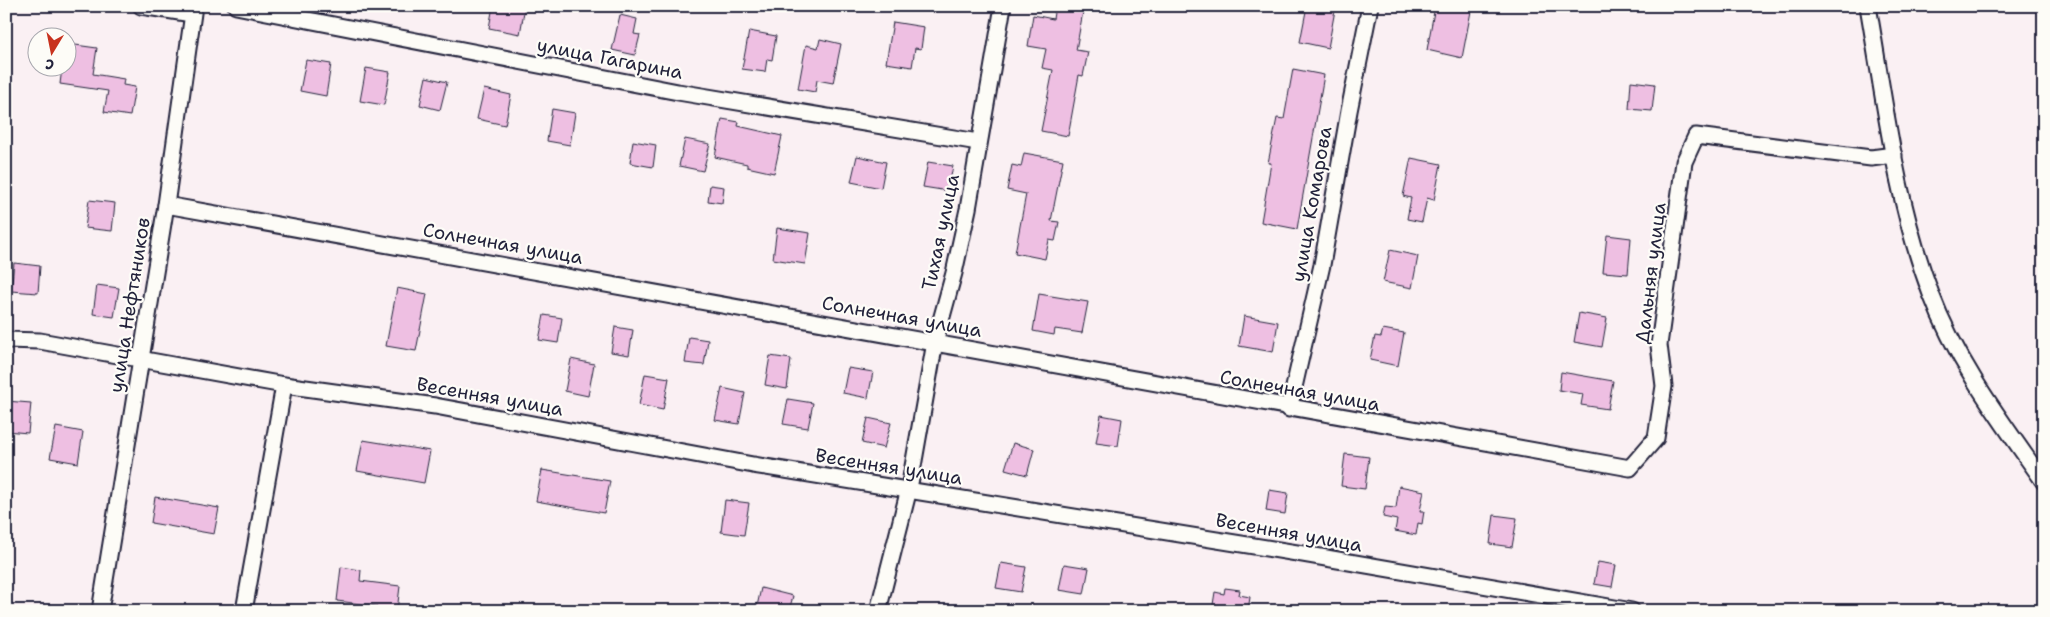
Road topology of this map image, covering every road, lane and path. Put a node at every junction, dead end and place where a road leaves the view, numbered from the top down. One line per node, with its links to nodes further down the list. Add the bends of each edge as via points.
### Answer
1 (141, 6): 6 (street)
2 (236, 6): 7 (street, улица Гагарина, via 678,92)
3 (1003, 6): 7 (street, Тихая улица)
4 (1370, 6): 14 (street, улица Комарова, via 1322,265)
5 (1868, 6): 8 (street)
6 (193, 10): 9 (street, улица Нефтяников)
7 (978, 142): 11 (street, Тихая улица, via 964,227)
8 (1894, 156): 15 (street, Дальняя улица, via 1871,158 1696,136 1684,162 1659,345 1664,386 1656,438); 16 (street, via 1903,205 1931,295 1966,369)
9 (166, 205): 11 (street, Солнечная улица); 12 (street, улица Нефтяников)
10 (6, 340): 12 (street, Весенняя улица, via 40,341)
11 (935, 342): 14 (street, Солнечная улица); 17 (street, Тихая улица)
12 (140, 358): 13 (street, Весенняя улица); 18 (street, улица Нефтяников)
13 (284, 385): 17 (street, Весенняя улица, via 434,406 753,465); 19 (street)
14 (1289, 409): 15 (street, Солнечная улица)
15 (1630, 468)
16 (2044, 482)
17 (909, 489): 20 (street, Тихая улица); 21 (street, Весенняя улица)
18 (100, 611)
19 (244, 611)
20 (878, 611)
21 (1632, 611)

